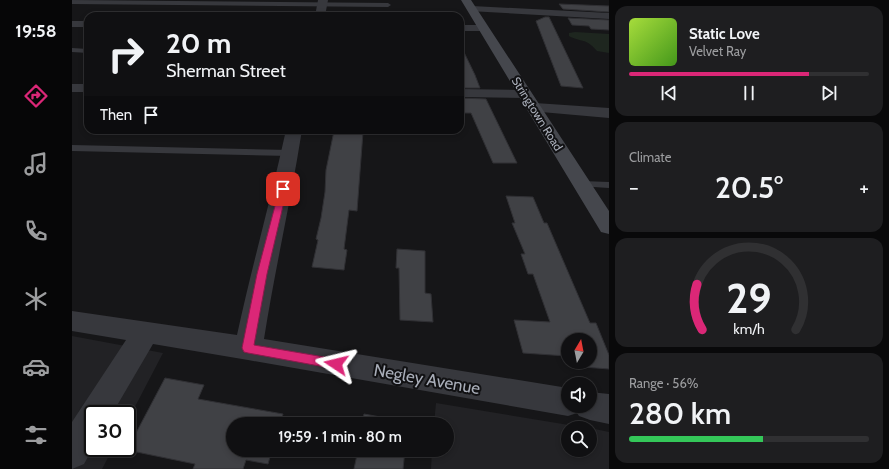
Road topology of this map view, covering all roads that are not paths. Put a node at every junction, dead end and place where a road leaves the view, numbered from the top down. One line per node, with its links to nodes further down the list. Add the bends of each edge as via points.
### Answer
1 (72, 2): 2 (lane)
2 (323, 2): 3 (lane); 6 (street)
3 (389, 3): 5 (lane)
4 (469, 4): 7 (street); 11 (main road, Stringtown Road)
5 (392, 11)
6 (321, 12)
7 (609, 16)
8 (72, 24): 9 (street)
9 (84, 24)
10 (464, 28): 11 (street)
11 (483, 28): 17 (main road, Stringtown Road)
12 (72, 50): 13 (lane)
13 (84, 51)
14 (72, 88): 15 (street)
15 (84, 88)
16 (464, 93): 17 (street)
17 (525, 94): 18 (main road, Stringtown Road)
18 (535, 108): 19 (street); 23 (main road, Stringtown Road)
19 (609, 113)
20 (293, 134): 22 (street)
21 (72, 148): 22 (lane)
22 (290, 153): 28 (street)
23 (582, 184): 24 (lane); 25 (main road, Stringtown Road)
24 (609, 185)
25 (609, 227)
26 (73, 322): 27 (street, Negley Avenue)
27 (145, 333): 28 (street, Negley Avenue); 30 (street)
28 (248, 348): 29 (street, Negley Avenue)
29 (561, 401)
30 (101, 405)
31 (597, 407): 32 (street)
32 (609, 409)

